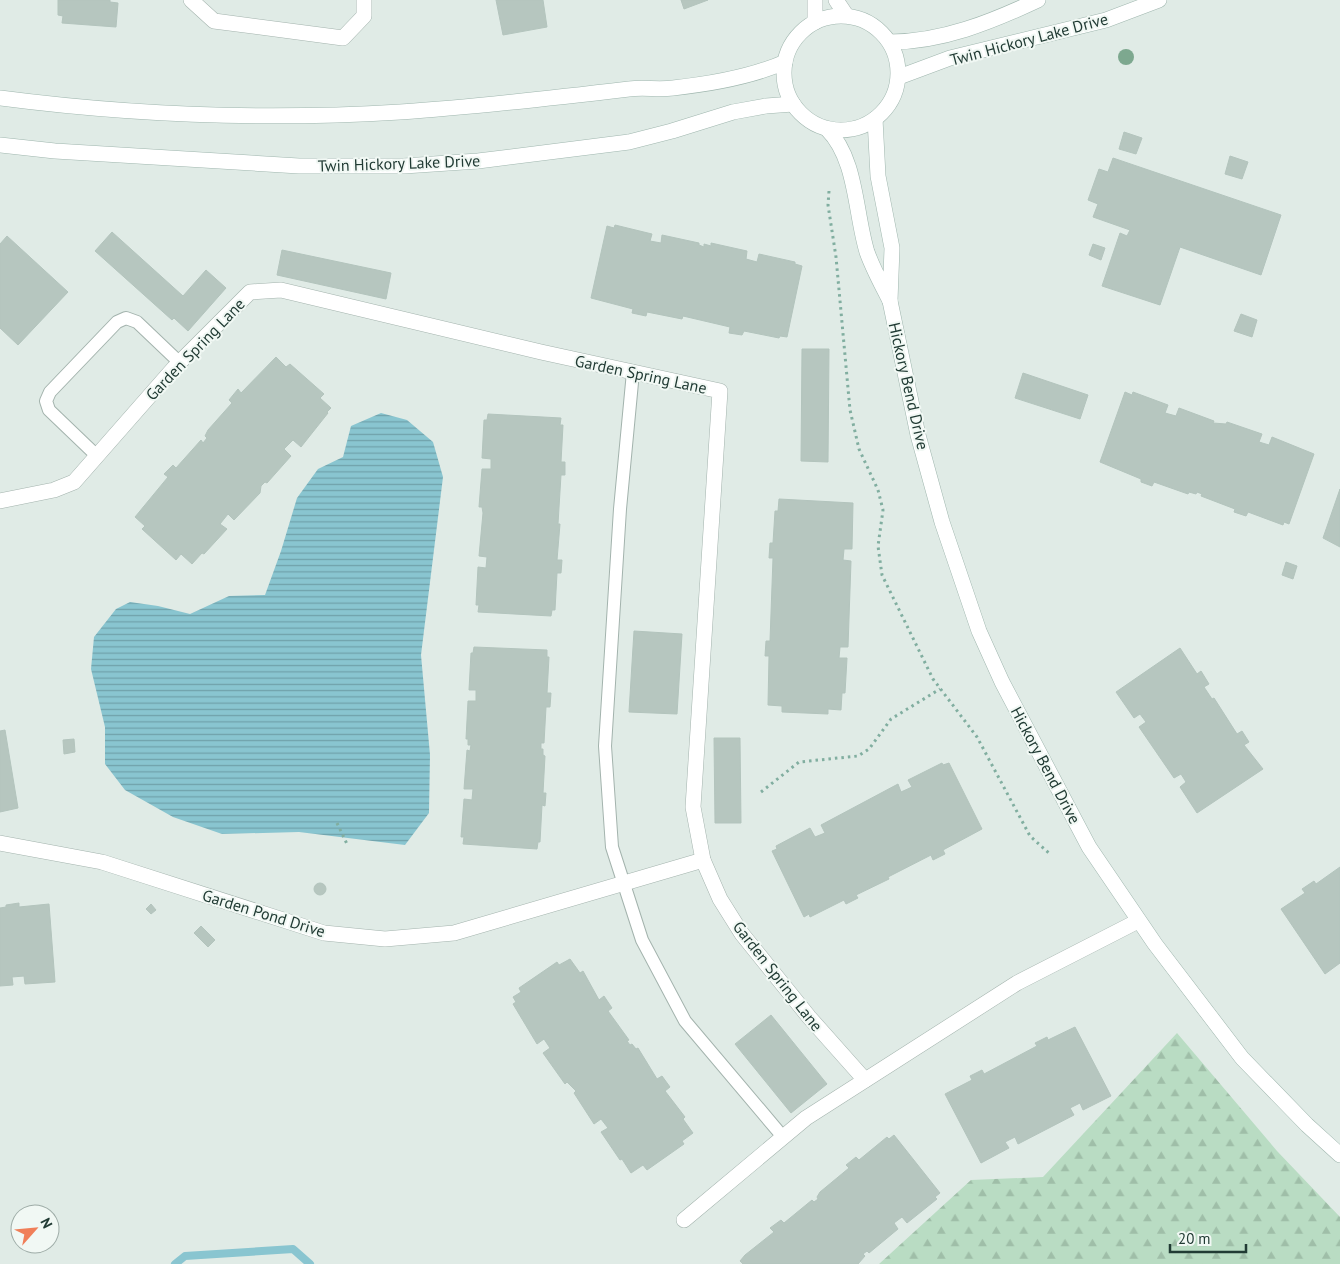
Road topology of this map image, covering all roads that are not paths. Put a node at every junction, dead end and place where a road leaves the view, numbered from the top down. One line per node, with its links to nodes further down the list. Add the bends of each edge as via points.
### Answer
1 (191, 0): 2 (street, via 214,21 343,38 364,16)
2 (364, 0)
3 (815, 0): 8 (street)
4 (836, 0): 7 (street)
5 (1038, 0): 9 (street, Twin Hickory Lake Drive, via 990,21 941,37 916,42)
6 (1159, 0): 11 (street, Twin Hickory Lake Drive, via 1106,20 950,58)
7 (846, 15): 8 (street, via 828,16); 9 (street, via 863,19)
8 (815, 22): 10 (street, via 800,33)
9 (890, 42): 11 (street, via 897,59)
10 (785, 62): 12 (street, via 762,72 672,88 632,88 492,105 399,112 120,110); 13 (street, via 786,89)
11 (899, 77): 14 (street, via 895,94 886,110)
12 (0, 98)
13 (793, 104): 15 (street, via 813,123); 16 (street, Twin Hickory Lake Drive, via 733,112 629,142 478,161 404,166 300,166 55,152)
14 (875, 120): 15 (street, via 856,129); 17 (street, Hickory Bend Drive, via 878,176 892,248)
15 (827, 129): 17 (street, Hickory Bend Drive, via 840,148 853,186 867,252)
16 (0, 145)
17 (890, 301): 25 (street, Hickory Bend Drive, via 918,435 942,522 979,631 1002,682 1089,847)
18 (179, 362): 19 (street, Garden Spring Lane, via 250,292 281,290); 20 (street, Garden Spring Lane); 20 (lane, via 137,322 126,318 117,322 50,392 46,401 49,410)
19 (633, 372): 23 (street, Garden Spring Lane, via 720,391 693,807); 24 (lane, via 620,509 605,746 612,847)
20 (97, 456): 21 (street, Garden Spring Lane, via 74,482 54,490)
21 (0, 502)
22 (0, 843): 24 (street, Garden Pond Drive, via 102,862 324,933 385,939 454,933)
23 (703, 860): 24 (street, Garden Pond Drive); 26 (street, Garden Spring Lane, via 720,899 742,934)
24 (624, 884): 27 (lane, via 642,940 685,1021)
25 (1138, 921): 26 (street, via 1017,983); 28 (street, Hickory Bend Drive, via 1242,1058)
26 (865, 1080): 27 (street)
27 (783, 1137): 29 (street)
28 (1340, 1155)
29 (684, 1220)

